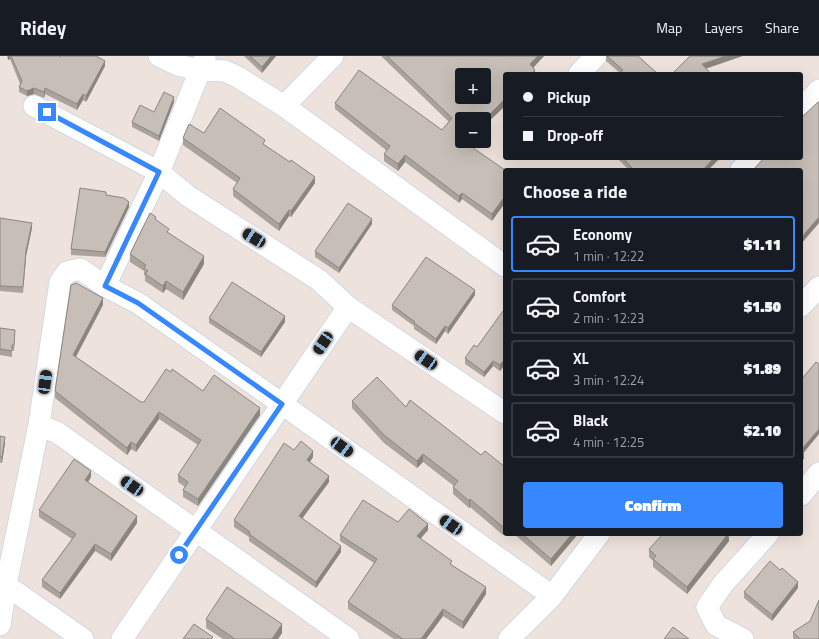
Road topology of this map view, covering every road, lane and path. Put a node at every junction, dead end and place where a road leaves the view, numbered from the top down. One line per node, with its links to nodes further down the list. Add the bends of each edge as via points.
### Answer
1 (159, 56): 4 (street, via 178,65)
2 (333, 56): 8 (street)
3 (596, 56): 5 (street)
4 (202, 63): 8 (street, via 238,77); 12 (street)
5 (581, 72)
6 (819, 90): 9 (street)
7 (34, 106): 12 (street)
8 (284, 106): 13 (street)
9 (803, 107)
10 (751, 160): 11 (street)
11 (744, 168)
12 (159, 172): 14 (street); 15 (street, via 188,196 319,280)
13 (503, 265)
14 (105, 286): 16 (street, via 138,303); 18 (street, via 80,269 66,272 60,282)
15 (348, 307): 16 (street); 17 (street)
16 (282, 404): 21 (street); 25 (street)
17 (503, 412)
18 (39, 425): 21 (street, via 58,433); 24 (street)
19 (819, 474): 20 (street)
20 (803, 493)
21 (196, 531): 28 (street); 29 (street)
22 (597, 536): 25 (street)
23 (766, 536): 31 (street, via 723,584 707,607 716,625)
24 (6, 584): 26 (street); 27 (street)
25 (552, 596): 30 (street)
26 (0, 625)
27 (83, 639)
28 (122, 639)
29 (349, 639)
30 (509, 639)
31 (743, 639)

